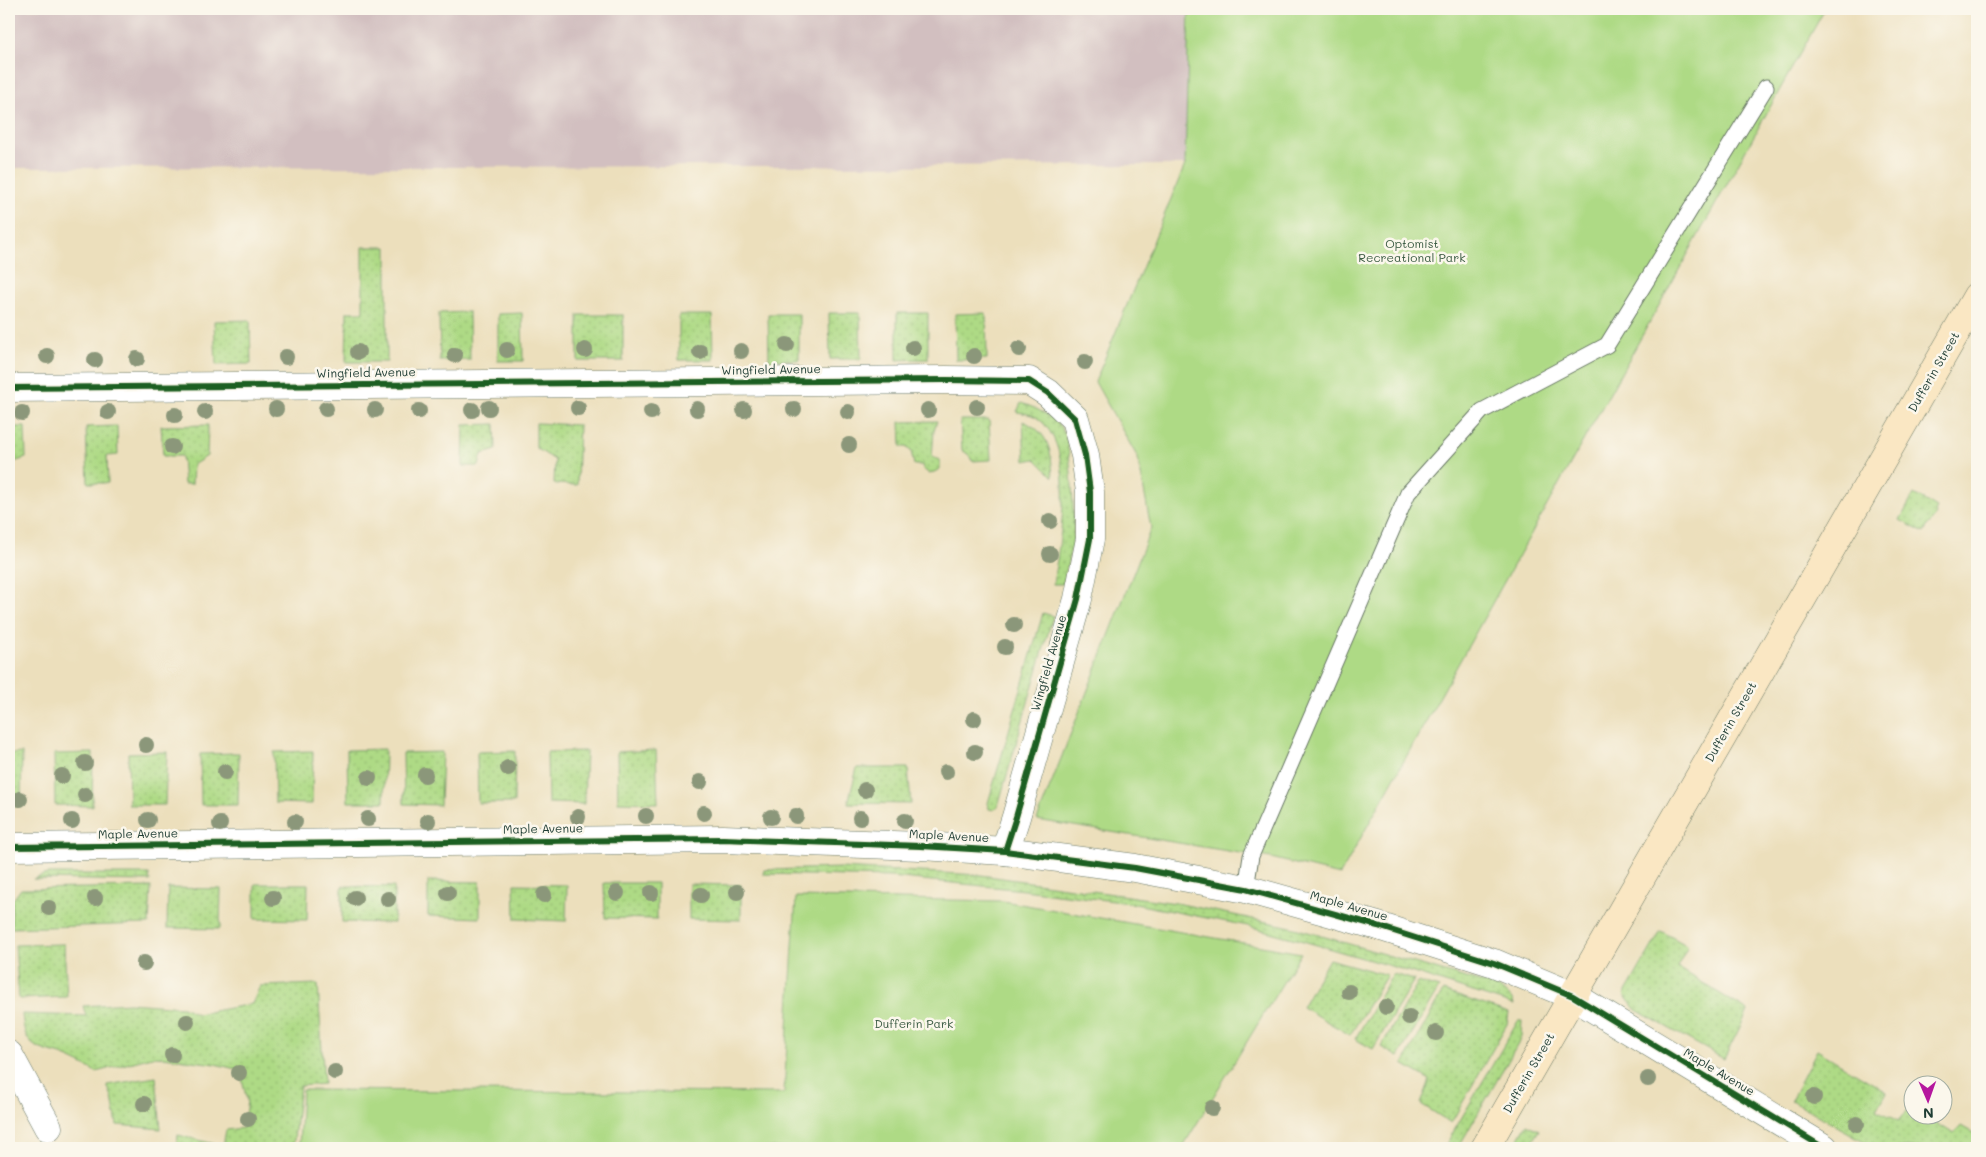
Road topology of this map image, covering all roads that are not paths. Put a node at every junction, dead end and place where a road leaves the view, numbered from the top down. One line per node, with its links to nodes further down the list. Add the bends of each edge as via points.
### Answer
1 (1766, 87): 6 (lane, via 1607,345 1482,411 1408,493 1250,856)
2 (1977, 296): 7 (street, Dufferin Street)
3 (9, 388): 5 (street, Wingfield Avenue, via 1029,381 1048,392 1075,419 1085,455 1090,492 1090,539 1078,598)
4 (9, 847): 5 (street, Maple Avenue, via 723,839)
5 (1005, 850): 6 (street, Maple Avenue, via 1135,868)
6 (1246, 889): 7 (street, Maple Avenue, via 1378,926 1494,964)
7 (1573, 996): 10 (street, Dufferin Street); 11 (street, Maple Avenue)
8 (9, 1055): 9 (street)
9 (48, 1126)
10 (1485, 1148)
11 (1824, 1148)

